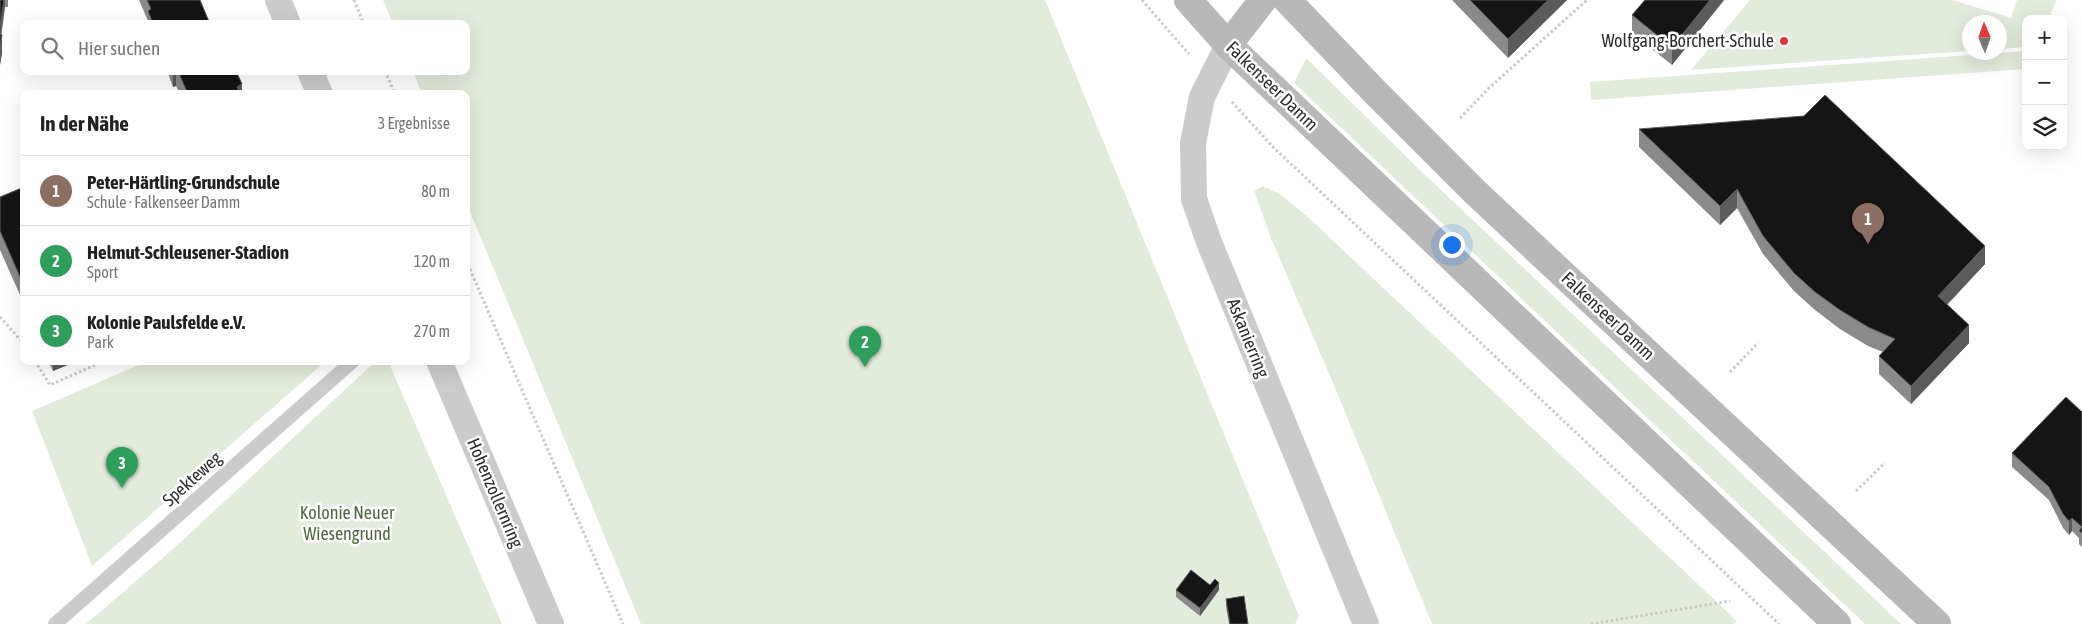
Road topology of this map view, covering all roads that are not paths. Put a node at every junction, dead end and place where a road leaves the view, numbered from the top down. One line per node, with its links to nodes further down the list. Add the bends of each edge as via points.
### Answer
1 (278, 0): 5 (street)
2 (1188, 0): 6 (main road, Falkenseer Damm)
3 (1263, 0): 6 (main road)
4 (1287, 0): 15 (main road, Falkenseer Damm, via 1474,191)
5 (286, 20)
6 (1228, 45): 13 (street, Askanierring, via 1202,97 1193,143 1194,199); 14 (main road, Falkenseer Damm)
7 (312, 75): 8 (street)
8 (318, 90)
9 (348, 365): 11 (lane, Spekteweg)
10 (441, 365): 12 (street, Hohenzollernring)
11 (55, 624)
12 (551, 624)
13 (1366, 624)
14 (1837, 624)
15 (1936, 624)

